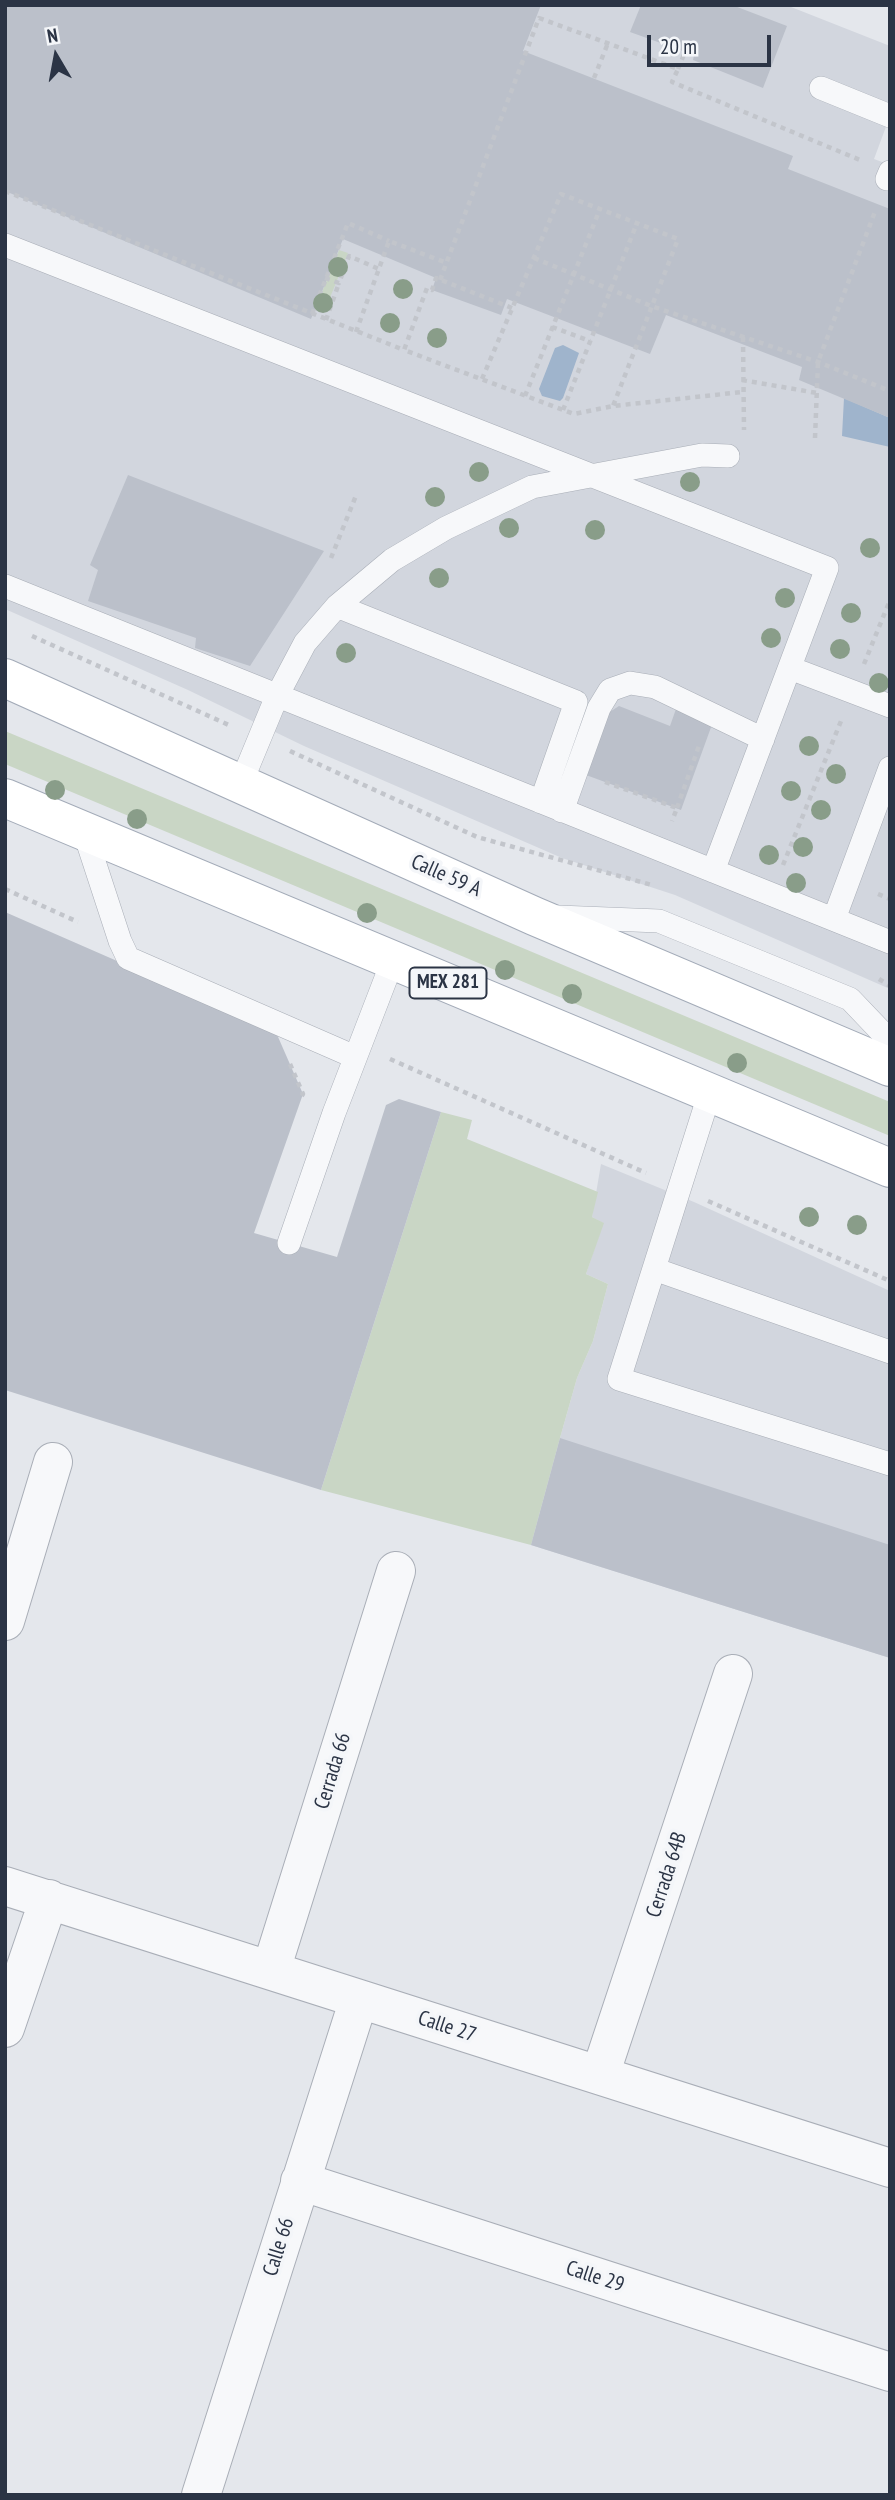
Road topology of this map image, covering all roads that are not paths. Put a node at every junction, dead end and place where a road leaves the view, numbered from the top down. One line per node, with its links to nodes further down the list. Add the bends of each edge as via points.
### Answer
1 (821, 88): 2 (lane)
2 (890, 116)
3 (5, 246): 5 (lane)
4 (728, 456): 5 (lane, via 702,455)
5 (594, 477): 7 (lane, via 532,487 446,528 392,560); 8 (lane, via 827,568)
6 (5, 586): 10 (lane)
7 (337, 606): 10 (lane, via 305,643); 16 (lane, via 576,702)
8 (790, 668): 11 (lane); 12 (lane)
9 (5, 678): 14 (main road, Calle 59 A)
10 (276, 696): 14 (lane); 16 (lane)
11 (890, 706)
12 (763, 739): 17 (lane, via 654,687 630,683 610,690 599,708); 19 (lane)
13 (890, 768): 21 (lane)
14 (241, 783): 20 (main road, Calle 59 A)
15 (5, 798): 18 (main road, MEX 281)
16 (541, 802): 17 (lane)
17 (562, 811): 19 (lane)
18 (84, 831): 23 (main road, MEX 281); 25 (lane, via 128,958 271,1020)
19 (713, 872): 21 (lane)
20 (534, 916): 24 (lane, via 659,921 850,999); 26 (main road, Calle 59 A)
21 (834, 919): 22 (lane)
22 (890, 942)
23 (393, 960): 25 (lane); 27 (main road, MEX 281)
24 (890, 1041)
25 (357, 1051): 29 (lane)
26 (890, 1067)
27 (710, 1092): 28 (main road, MEX 281); 30 (lane)
28 (890, 1168)
29 (289, 1243)
30 (654, 1269): 31 (lane); 33 (lane, via 619,1379)
31 (890, 1352)
32 (53, 1462): 35 (street)
33 (890, 1464)
34 (396, 1572): 39 (street, Cerrada 66)
35 (5, 1621)
36 (733, 1674): 42 (street, Cerrada 64B)
37 (5, 1886): 38 (street, Calle 27)
38 (49, 1899): 39 (street, Calle 27); 41 (street)
39 (271, 1970): 40 (street, Calle 27)
40 (359, 1999): 42 (street, Calle 27); 44 (street, Calle 66)
41 (5, 2028)
42 (600, 2076): 43 (street, Calle 27)
43 (890, 2168)
44 (300, 2182): 45 (street, Calle 29); 46 (street, Calle 66)
45 (890, 2372)
46 (211, 2492)

